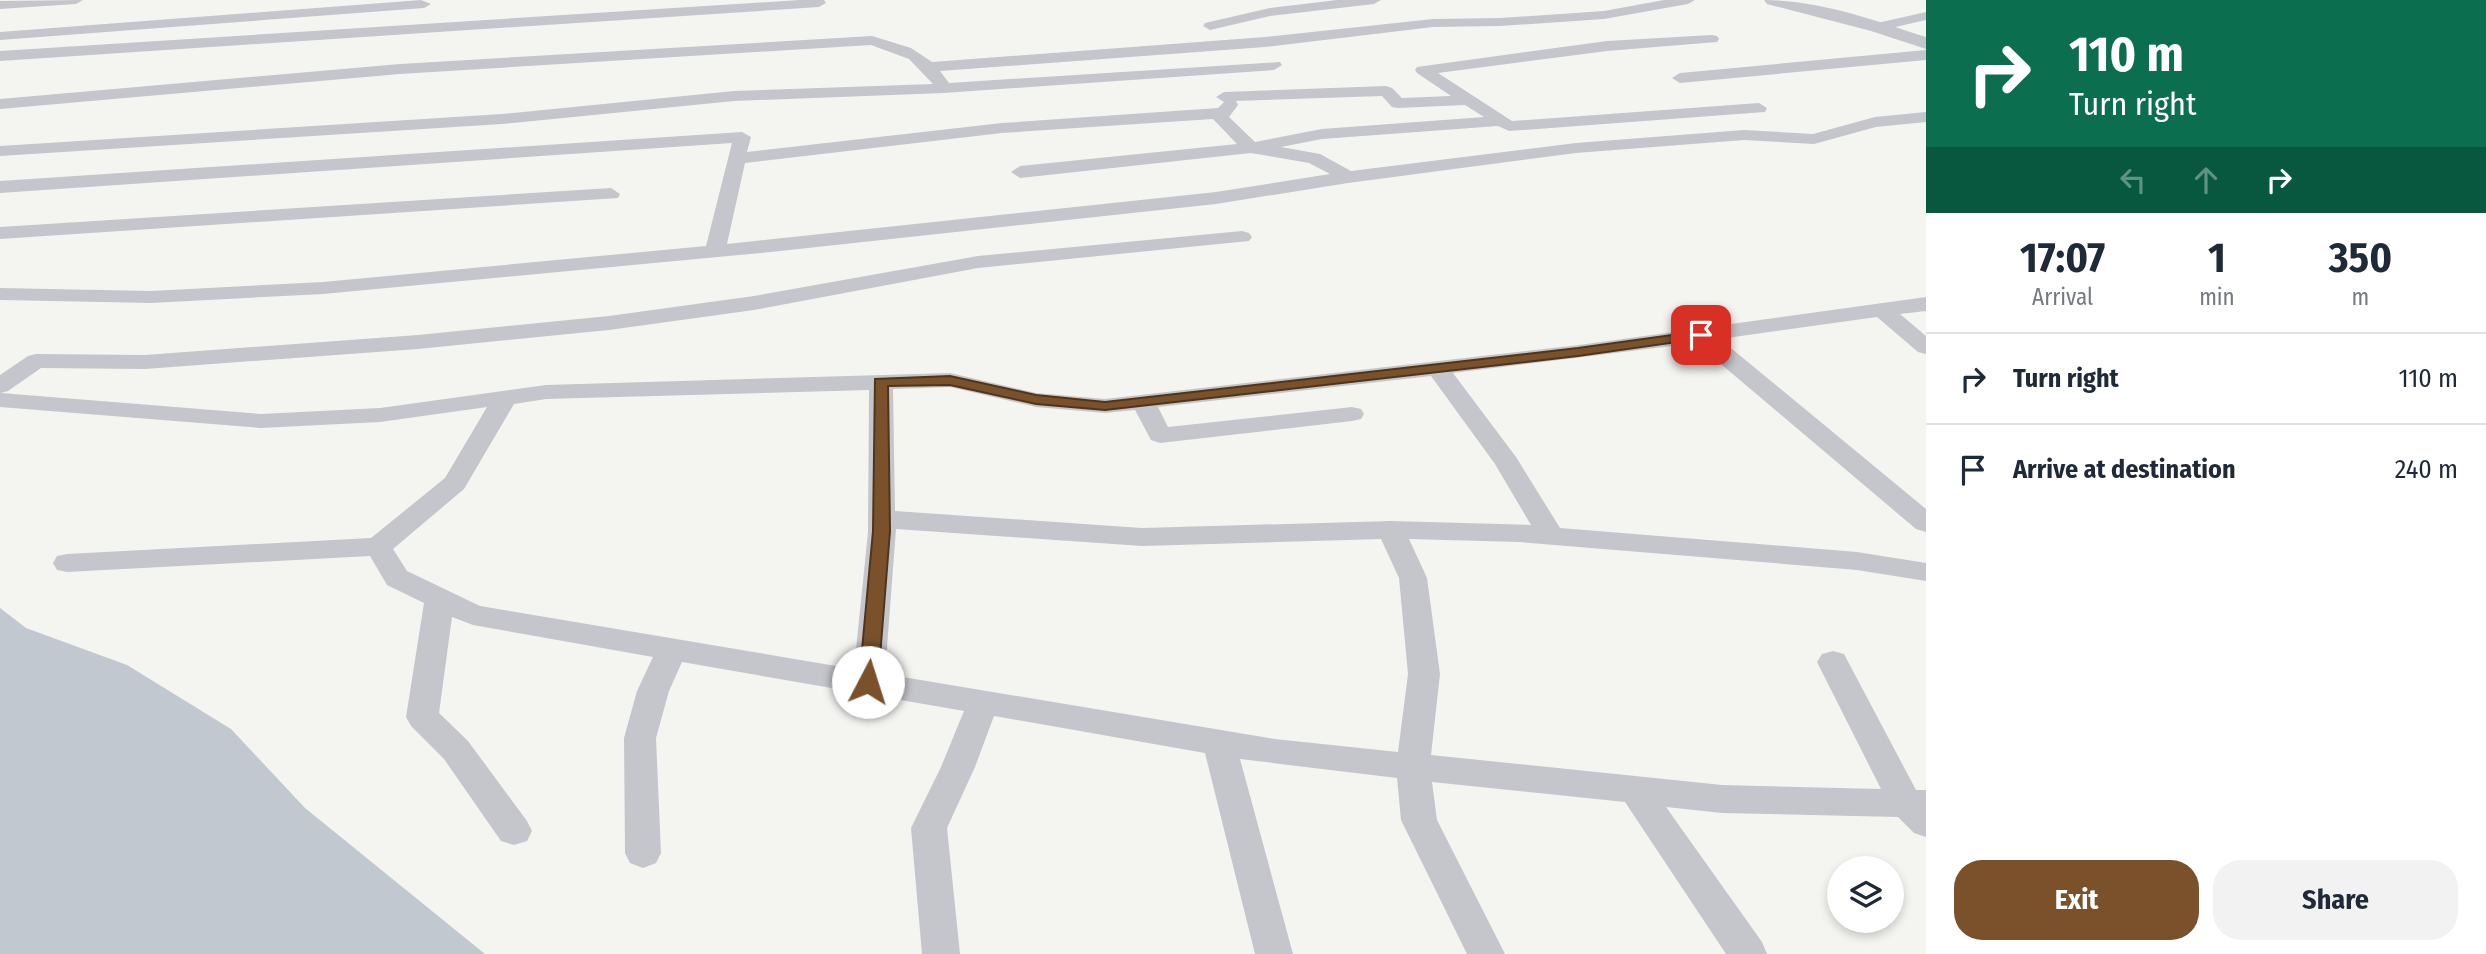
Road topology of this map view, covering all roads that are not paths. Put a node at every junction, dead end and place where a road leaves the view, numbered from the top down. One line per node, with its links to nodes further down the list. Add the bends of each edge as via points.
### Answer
1 (76, 0): 7 (street)
2 (1374, 0): 10 (street, via 1270,12)
3 (1688, 0): 14 (street, via 1604,15 1433,23)
4 (1773, 0): 11 (street)
5 (819, 3): 8 (street)
6 (424, 4): 13 (street)
7 (0, 5)
8 (682, 6): 18 (street)
9 (1926, 16): 11 (street)
10 (1210, 26)
11 (1878, 27): 16 (street)
12 (1524, 30): 14 (street, via 1321,48)
13 (0, 36)
14 (1311, 37): 21 (street, via 1016,63)
15 (1712, 39): 23 (street, via 1607,46 1423,70)
16 (1926, 43)
17 (1926, 55): 22 (street)
18 (0, 56)
19 (1274, 65): 20 (street)
20 (1202, 70): 21 (street); 25 (street)
21 (936, 76): 24 (street, via 907,49 872,40 400,69); 27 (street, via 763,82); 33 (street, via 502,119)
22 (1680, 78)
23 (1465, 100): 25 (street, via 1398,103 1386,91); 29 (street)
24 (0, 104)
25 (1224, 105): 32 (street, via 1220,117); 34 (street)
26 (1759, 108): 29 (street, via 1509,126)
27 (288, 116)
28 (1926, 117): 36 (street, via 1875,122 1814,139 1744,135 1576,148)
29 (1499, 121): 32 (street, via 1322,134)
30 (159, 124): 31 (street)
31 (0, 136)
32 (1251, 148): 35 (street); 36 (street, via 1314,158)
33 (0, 150)
34 (737, 159): 37 (street, via 742,137); 41 (street)
35 (1020, 173)
36 (1348, 177): 41 (street, via 1216,198)
37 (0, 187)
38 (611, 194): 39 (street)
39 (0, 233)
40 (1242, 237): 49 (street, via 978,262 754,303 595,324 145,362 36,361)
41 (715, 251): 42 (street, via 323,288 151,297)
42 (0, 294)
43 (1926, 304): 44 (street)
44 (1881, 310): 45 (street); 46 (street)
45 (1701, 335): 47 (street); 55 (street)
46 (1926, 347)
47 (1437, 368): 52 (street); 57 (street, via 1507,462)
48 (881, 382): 50 (street, via 546,392); 52 (street, via 950,380 1036,400 1105,406); 54 (street)
49 (0, 386)
50 (505, 398): 51 (street, via 380,415 261,421); 58 (street, via 456,483)
51 (0, 400)
52 (1143, 401): 53 (street, via 1160,435)
53 (1352, 414)
54 (882, 519): 56 (street, via 1142,537); 64 (street)
55 (1926, 523)
56 (1391, 530): 57 (street); 67 (street, via 1413,578 1424,674)
57 (1551, 536): 60 (street, via 1857,561)
58 (378, 547): 59 (street); 61 (street, via 397,578)
59 (67, 563)
60 (1926, 572)
61 (440, 599): 62 (street, via 473,615); 70 (street, via 422,717 456,750)
62 (671, 649): 64 (street); 71 (street, via 640,738)
63 (1833, 662): 69 (street)
64 (868, 682): 65 (street)
65 (983, 702): 66 (street); 72 (street, via 929,828)
66 (1219, 743): 67 (street); 73 (street)
67 (1413, 767): 68 (street); 74 (street, via 1419,820)
68 (1635, 790): 69 (street); 75 (street)
69 (1919, 809)
70 (514, 831)
71 (643, 853)
72 (941, 954)
73 (1274, 954)
74 (1486, 954)
75 (1748, 954)

